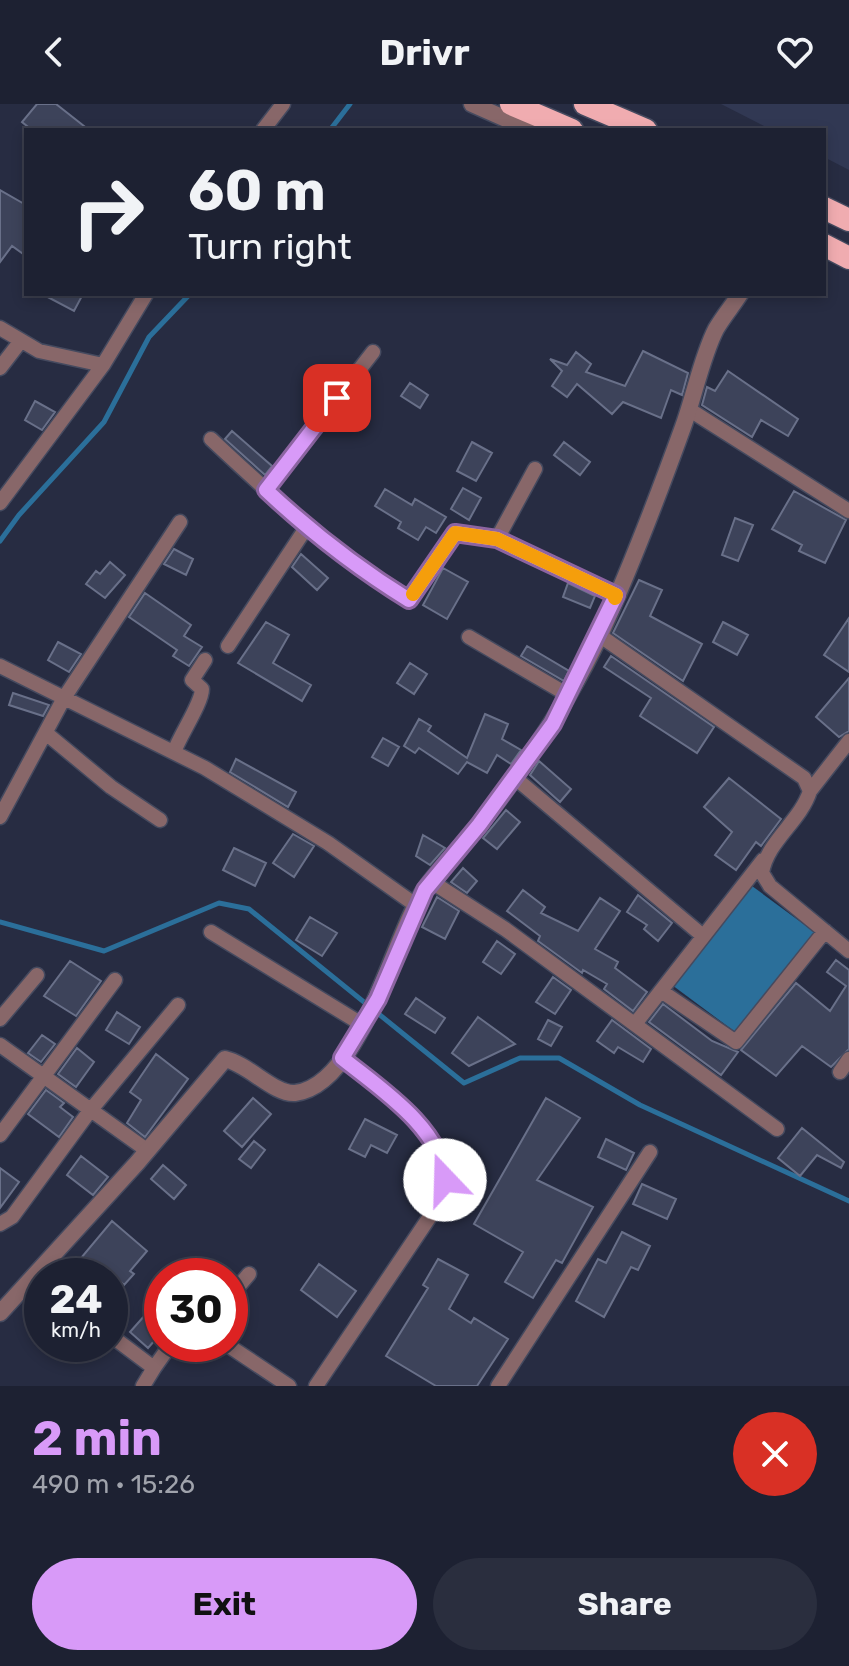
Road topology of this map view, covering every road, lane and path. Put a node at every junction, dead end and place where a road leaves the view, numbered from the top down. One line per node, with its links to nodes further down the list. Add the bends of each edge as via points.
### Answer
1 (283, 104): 5 (street)
2 (472, 104): 6 (street)
3 (511, 104): 7 (highway)
4 (585, 104): 8 (highway)
5 (265, 128)
6 (526, 128)
7 (567, 128)
8 (641, 128)
9 (826, 246): 10 (highway)
10 (849, 258)
11 (145, 296): 16 (street)
12 (739, 296): 18 (street, via 715,330)
13 (0, 328): 14 (street)
14 (20, 342): 16 (street); 17 (street)
15 (373, 352): 21 (street)
16 (103, 365): 22 (street)
17 (0, 368)
18 (690, 410): 23 (street); 27 (street)
19 (211, 439): 21 (street)
20 (535, 469): 26 (street)
21 (266, 490): 25 (street)
22 (0, 503)
23 (849, 511)
24 (180, 522): 34 (street)
25 (306, 528): 26 (street, via 409,600 455,533); 30 (street)
26 (497, 539): 27 (street)
27 (616, 595): 28 (street)
28 (599, 635): 33 (street); 39 (street, via 804,778)
29 (469, 637): 33 (street)
30 (228, 646)
31 (205, 660): 37 (street, via 192,680 202,695)
32 (0, 666): 34 (street)
33 (568, 695): 38 (street)
34 (64, 698): 35 (street); 37 (street)
35 (47, 734): 40 (street); 41 (street)
36 (849, 741): 39 (street)
37 (174, 752): 44 (street, via 328,843)
38 (514, 777): 43 (street); 47 (street)
39 (810, 791): 42 (street, via 805,806)
40 (0, 817)
41 (160, 820)
42 (764, 858): 45 (street, via 762,873 770,886); 47 (street)
43 (432, 882): 44 (street); 55 (street)
44 (417, 906): 54 (street)
45 (825, 931): 48 (street); 51 (street, via 736,1042)
46 (211, 932): 54 (street)
47 (703, 936): 51 (street)
48 (849, 951)
49 (37, 975): 53 (street)
50 (115, 980): 58 (street)
51 (661, 991): 55 (street)
52 (178, 1005): 59 (street)
53 (0, 1019)
54 (365, 1021): 57 (street)
55 (635, 1024): 60 (street)
56 (0, 1045): 58 (street)
57 (342, 1058): 62 (street, via 323,1078 294,1093 225,1059); 72 (street, via 423,1131 444,1166 445,1180 439,1203)
58 (42, 1079): 59 (street); 61 (street)
59 (89, 1112): 62 (street); 64 (street, via 12,1217)
60 (777, 1129)
61 (0, 1135)
62 (148, 1151): 65 (street)
63 (650, 1152): 73 (street)
64 (0, 1224)
65 (0, 1313)
66 (128, 1348): 69 (street)
67 (248, 1359): 71 (street)
68 (158, 1362): 69 (street)
69 (154, 1368): 70 (street)
70 (143, 1386)
71 (289, 1386)
72 (316, 1386)
73 (498, 1386)

